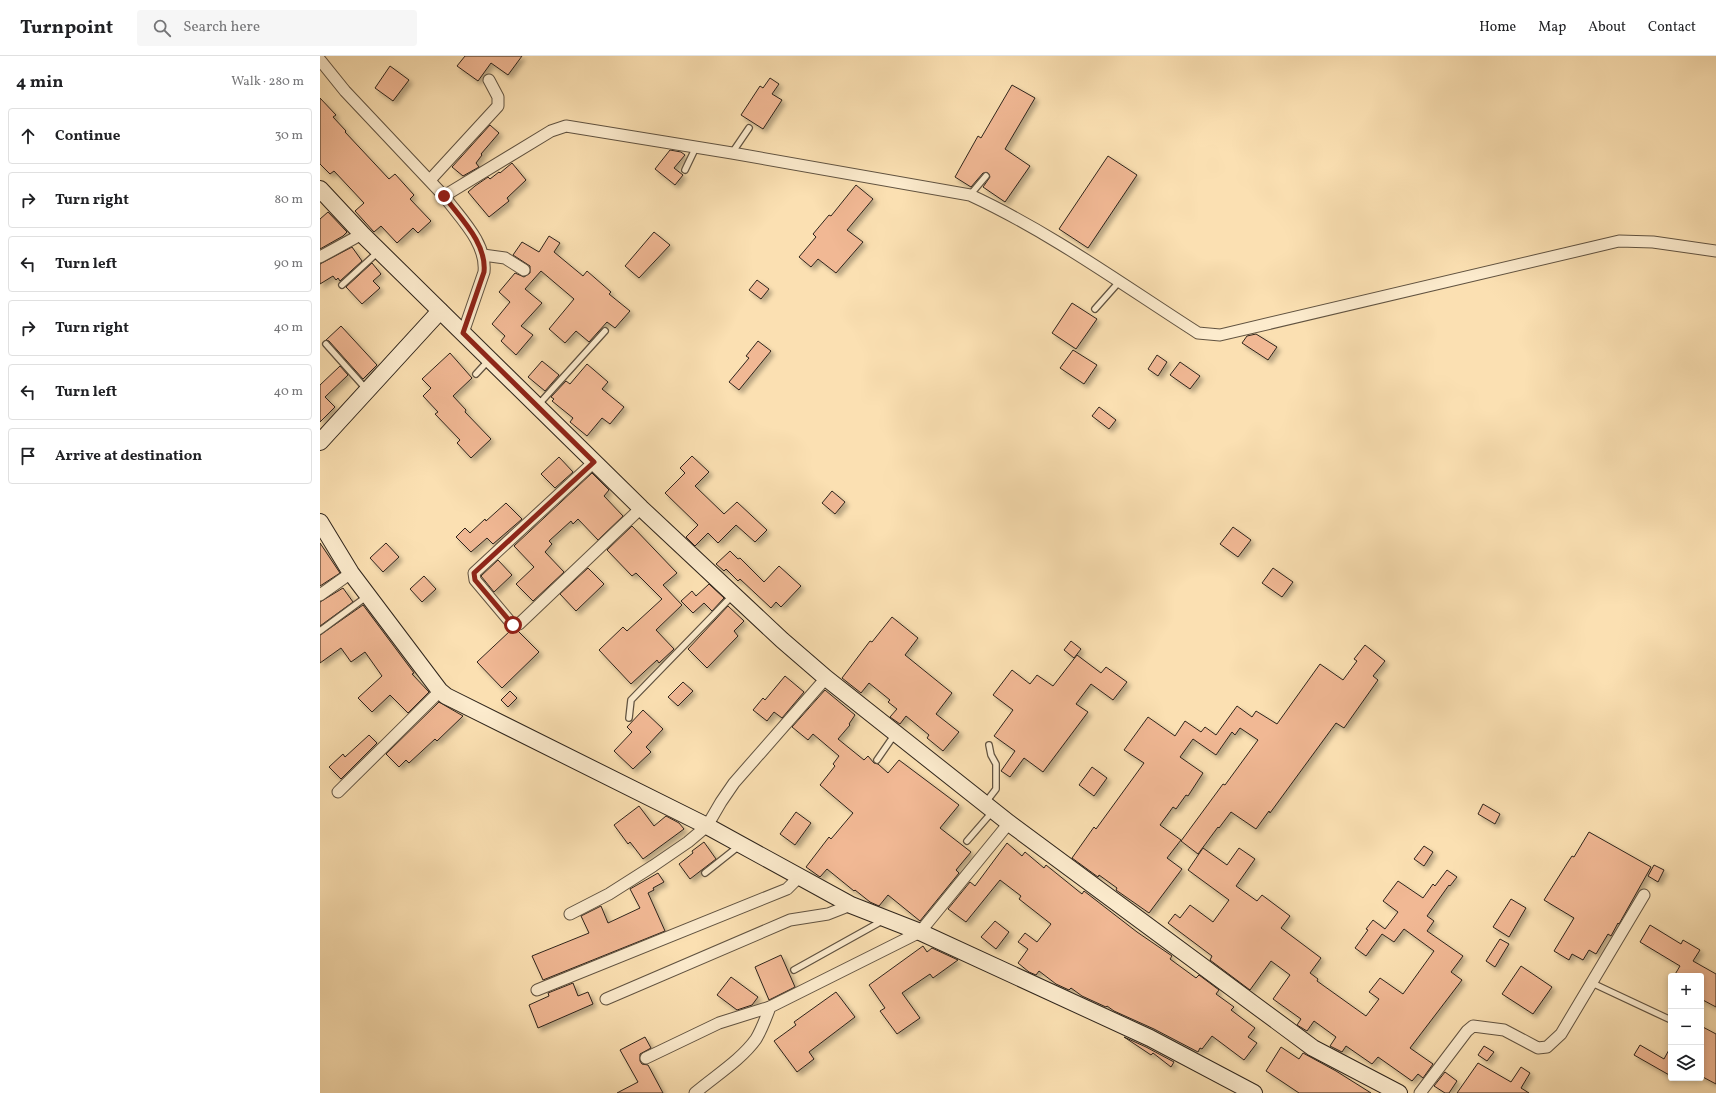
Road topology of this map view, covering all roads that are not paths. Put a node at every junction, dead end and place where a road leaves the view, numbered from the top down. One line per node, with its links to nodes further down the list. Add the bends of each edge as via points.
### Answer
1 (320, 60): 8 (street, via 345,91)
2 (489, 80): 8 (street, via 498,97 498,106)
3 (749, 128): 5 (lane)
4 (696, 147): 5 (street); 6 (lane); 11 (street, via 566,126 552,131)
5 (732, 153): 10 (street)
6 (685, 170)
7 (986, 176): 10 (lane)
8 (430, 180): 11 (street)
9 (320, 189): 12 (main road)
10 (970, 195): 18 (street, via 1005,211)
11 (444, 196): 15 (street, via 478,242)
12 (362, 234): 13 (main road); 16 (street)
13 (379, 251): 19 (lane); 21 (main road)
14 (1716, 251): 18 (street, via 1653,242 1619,241 1220,335 1198,333)
15 (483, 255): 17 (street, via 504,258); 23 (street, via 484,272)
16 (320, 257)
17 (524, 270)
18 (1119, 282): 20 (lane)
19 (342, 285)
20 (1095, 308)
21 (440, 310): 23 (main road); 27 (main road)
22 (605, 331): 28 (lane)
23 (463, 333): 25 (main road)
24 (326, 344): 27 (lane)
25 (489, 359): 26 (lane); 28 (main road)
26 (476, 374)
27 (367, 390): 29 (main road)
28 (537, 406): 30 (main road)
29 (320, 442)
30 (594, 462): 31 (main road); 31 (street, via 474,573 475,580 512,624 519,624)
31 (640, 508): 35 (main road)
32 (320, 522): 33 (main road)
33 (351, 573): 34 (street); 36 (main road)
34 (320, 595)
35 (734, 595): 38 (main road); 40 (lane, via 630,700)
36 (368, 596): 37 (lane); 39 (main road)
37 (320, 631)
38 (826, 678): 41 (main road); 47 (street, via 734,783)
39 (440, 691): 44 (street); 47 (main road, via 450,699)
40 (629, 718)
41 (895, 734): 43 (lane); 45 (main road)
42 (989, 745): 45 (lane, via 996,764 996,789)
43 (877, 760)
44 (338, 792)
45 (989, 807): 46 (main road); 48 (lane)
46 (1010, 823): 56 (street); 66 (main road, via 1313,1048)
47 (707, 826): 49 (main road); 54 (street, via 654,866)
48 (967, 841)
49 (741, 844): 50 (lane); 51 (main road)
50 (705, 873)
51 (799, 877): 53 (main road); 59 (street, via 787,889)
52 (1644, 895): 58 (street)
53 (851, 905): 55 (main road); 60 (street, via 828,914 790,920)
54 (570, 914)
55 (885, 918): 56 (main road); 57 (lane)
56 (920, 932): 61 (street); 65 (main road, via 1150,1038)
57 (794, 970)
58 (1592, 983): 62 (lane); 67 (street, via 1561,1034 1547,1047 1538,1048 1504,1030 1474,1026 1467,1031)
59 (537, 990)
60 (606, 999)
61 (770, 1007): 63 (street, via 719,1023); 64 (street, via 755,1039 743,1053)
62 (1668, 1019)
63 (646, 1058)
64 (695, 1093)
65 (1254, 1093)
66 (1399, 1093)
67 (1420, 1093)

